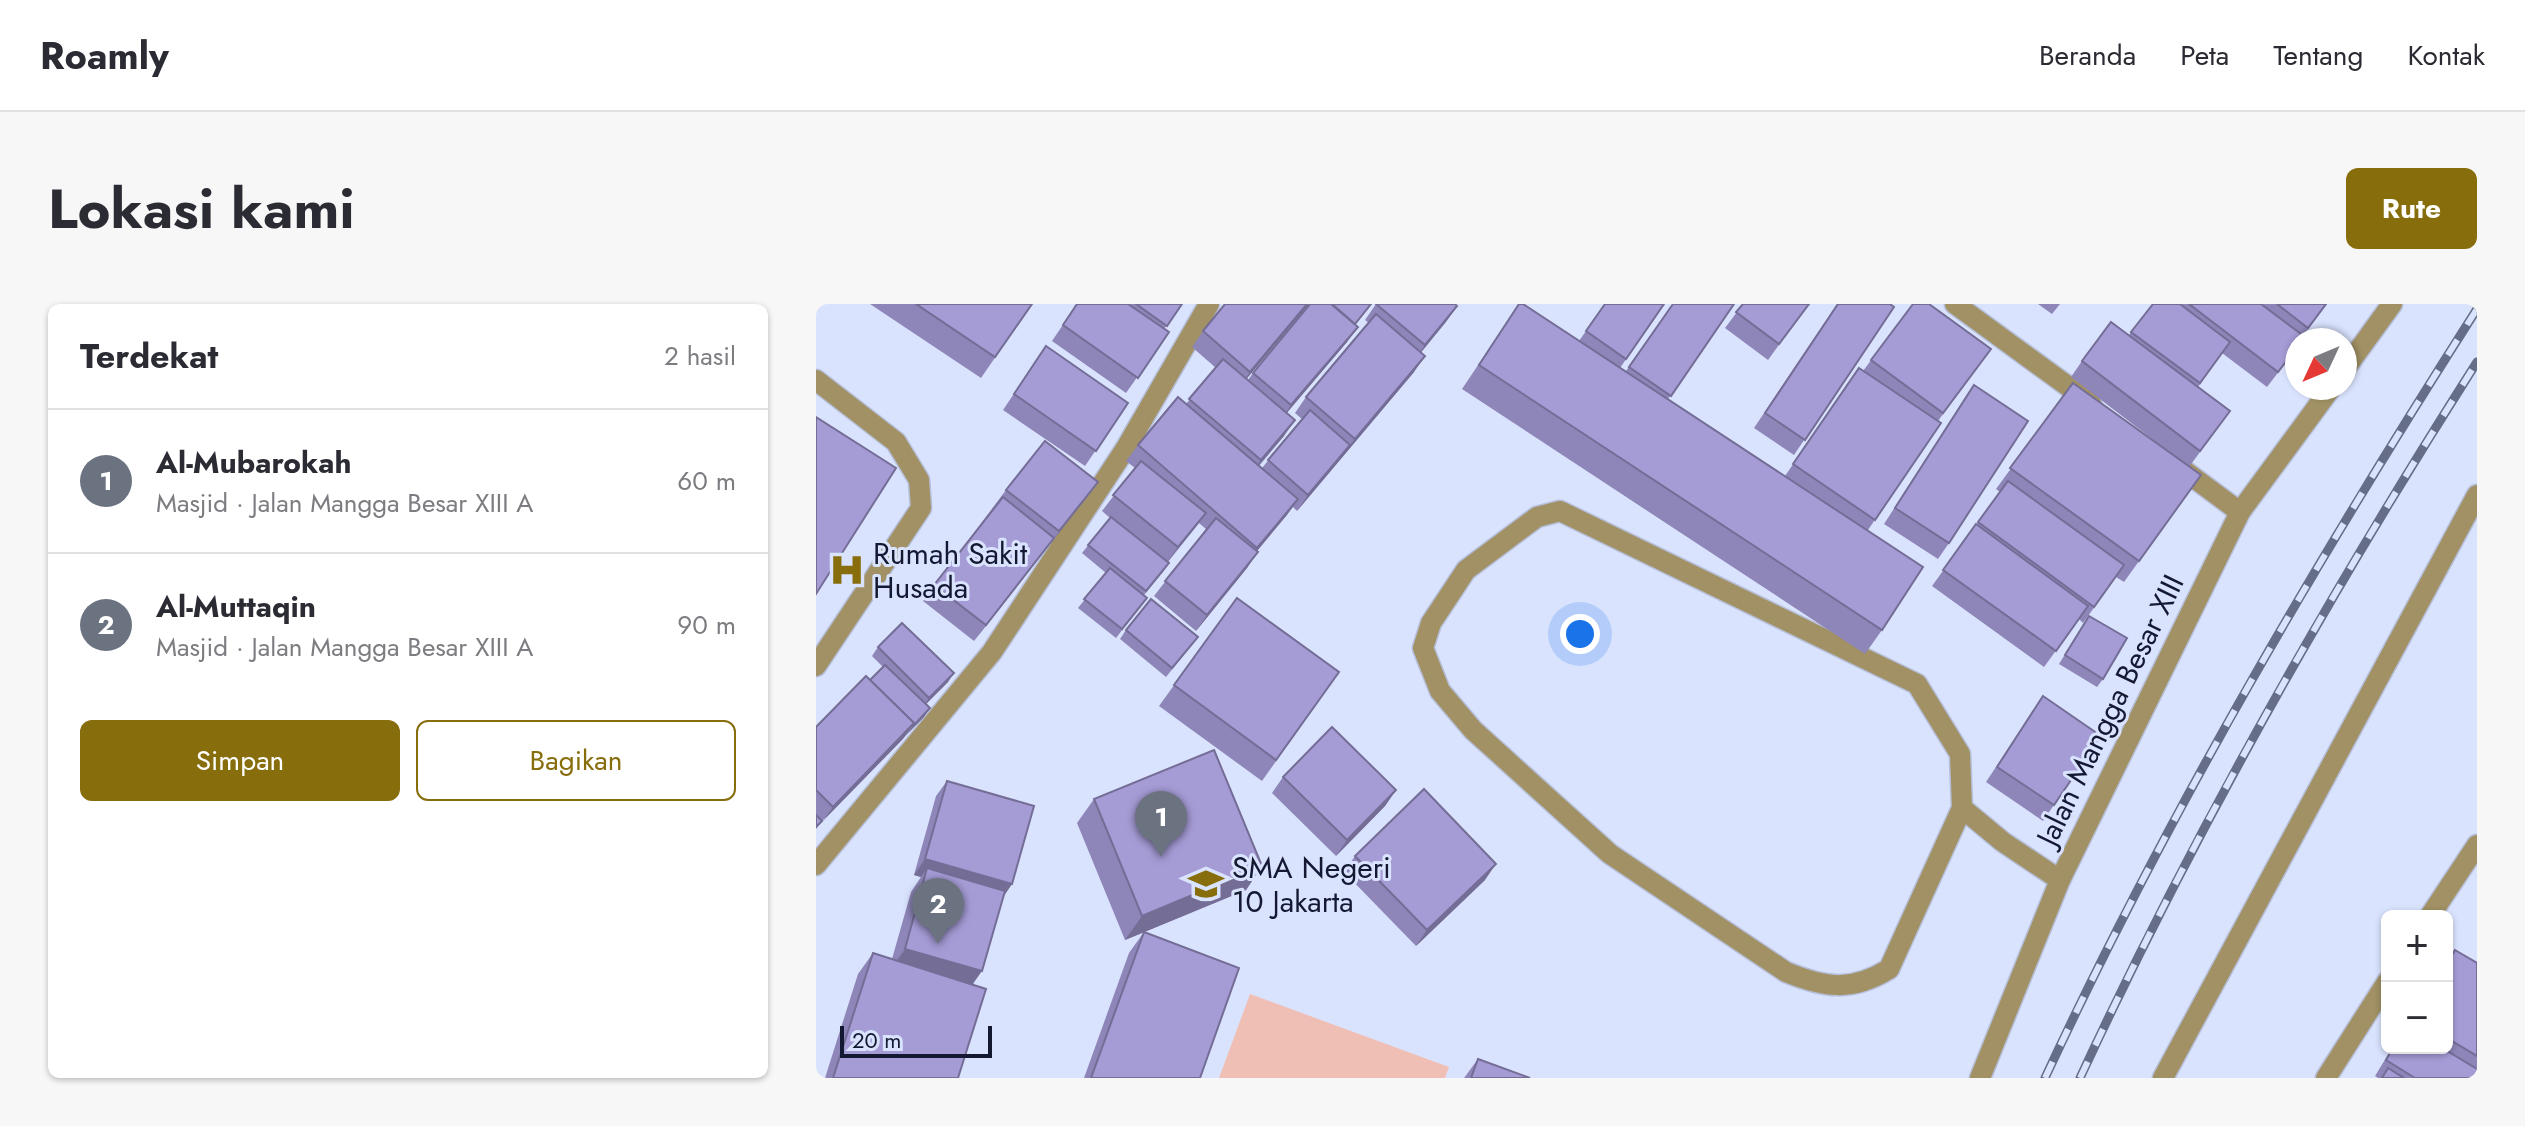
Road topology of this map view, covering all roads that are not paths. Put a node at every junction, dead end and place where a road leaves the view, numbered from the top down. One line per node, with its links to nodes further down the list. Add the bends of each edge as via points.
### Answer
1 (1209, 304): 14 (street, via 1126,448 992,652)
2 (1955, 304): 7 (street)
3 (2392, 304): 4 (street)
4 (2357, 352)
5 (816, 380): 11 (street, via 896,442 919,480 921,508)
6 (2322, 400): 10 (street, Jalan Mangga Besar XIII)
7 (2106, 414)
8 (2156, 450): 10 (street)
9 (2477, 495): 19 (street)
10 (2240, 512): 15 (street, Jalan Mangga Besar XIII)
11 (816, 666)
12 (1962, 808): 12 (street, via 1960,754 1917,684 1560,511 1537,517 1466,570 1431,623 1423,648 1440,691 1473,730 1610,854 1786,972 1811,982 1848,986 1889,969); 15 (street)
13 (2477, 845): 16 (street)
14 (816, 865)
15 (2060, 880): 18 (street, Jalan Mangga Besar XIII)
16 (2434, 910)
17 (2381, 991): 20 (street)
18 (1980, 1078)
19 (2163, 1078)
20 (2326, 1078)

